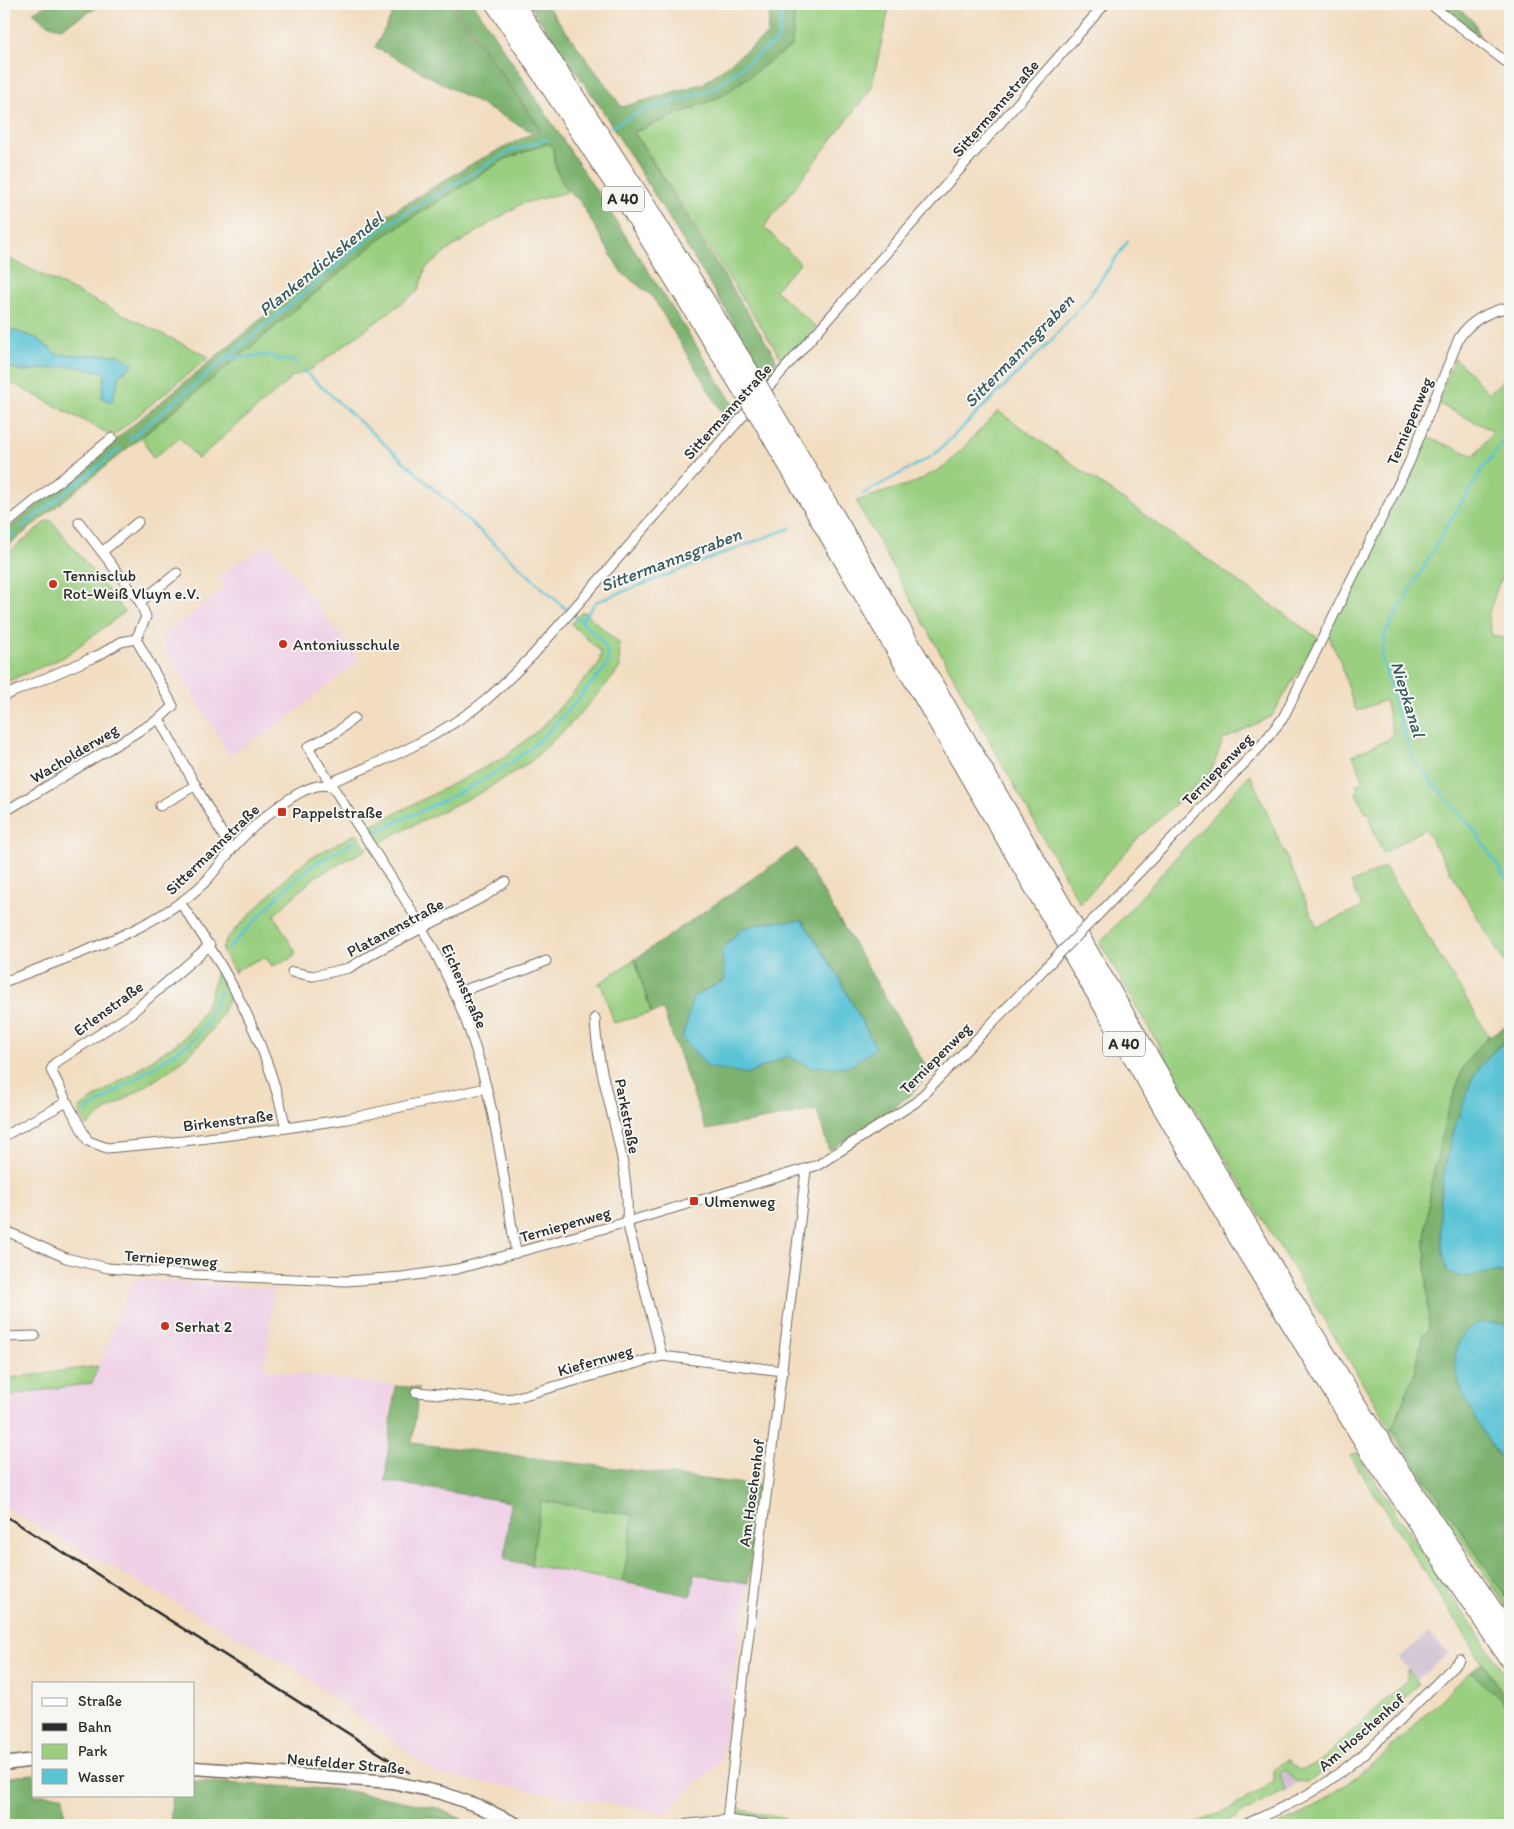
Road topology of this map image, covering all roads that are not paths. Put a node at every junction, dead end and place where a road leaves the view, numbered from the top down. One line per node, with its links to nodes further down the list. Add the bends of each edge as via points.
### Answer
1 (495, 4): 7 (highway, A 40)
2 (515, 4): 7 (highway, A 40, via 644,202)
3 (1105, 4): 21 (street, Sittermannstraße, via 533,655 472,710 438,733 392,758 336,780)
4 (1430, 4): 5 (street)
5 (1510, 65)
6 (1510, 307): 38 (street, Terniepenweg, bridge, via 1491,312 1471,323 1459,338 1409,463 1283,718 1260,747 916,1102)
7 (752, 391): 8 (highway, A 40, bridge)
8 (763, 408): 47 (highway, A 40, via 915,650 1244,1218 1386,1448); 49 (highway, A 40, via 1245,1250 1373,1457)
9 (112, 438): 12 (street)
10 (79, 522): 13 (street)
11 (138, 522): 13 (street)
12 (4, 526)
13 (102, 552): 15 (street)
14 (177, 573): 15 (street)
15 (140, 602): 16 (street, via 146,617)
16 (136, 639): 17 (street, via 121,642 99,655); 19 (street, via 173,706)
17 (4, 696)
18 (354, 718): 21 (street, via 338,732 308,748)
19 (160, 719): 20 (street); 23 (street, Wacholderweg)
20 (196, 785): 22 (street); 24 (street)
21 (330, 786): 24 (street, Sittermannstraße, via 315,786 295,796 265,816); 27 (street, Eichenstraße, via 354,817)
22 (160, 806)
23 (4, 812)
24 (232, 850): 26 (street, Sittermannstraße)
25 (505, 882): 27 (street, Platanenstraße)
26 (181, 904): 28 (street); 31 (street, Sittermannstraße, via 125,933)
27 (421, 929): 30 (street, Platanenstraße, via 349,968 313,976); 32 (street, Eichenstraße)
28 (210, 945): 35 (street, Erlenstraße, via 129,1015 55,1063 51,1070); 36 (street, via 250,1018 267,1059)
29 (546, 961): 32 (street)
30 (292, 972)
31 (4, 982)
32 (454, 993): 34 (street, Eichenstraße, via 473,1040)
33 (596, 1018): 39 (street, Parkstraße, via 596,1041 617,1127 628,1206)
34 (486, 1088): 36 (street, Birkenstraße, via 348,1119); 41 (street, Eichenstraße, via 496,1129)
35 (67, 1102): 36 (street, Birkenstraße, via 88,1141 107,1148 184,1142); 37 (street)
36 (286, 1128)
37 (4, 1136)
38 (806, 1170): 39 (street, Terniepenweg); 45 (street, Am Hoschenhof)
39 (627, 1222): 41 (street, Terniepenweg); 44 (street)
40 (4, 1230): 41 (street, Terniepenweg, via 66,1258 96,1266 291,1280 402,1277 457,1269)
41 (516, 1254)
42 (35, 1336): 43 (street)
43 (4, 1337)
44 (662, 1356): 45 (street, Kiefernweg); 46 (street, Kiefernweg, via 514,1398)
45 (783, 1371): 53 (street, Am Hoschenhof, via 750,1611)
46 (416, 1392)
47 (1510, 1634)
48 (1460, 1660): 57 (street, Am Hoschenhof, via 1368,1750 1331,1780)
49 (1510, 1661)
50 (32, 1760): 51 (main road)
51 (4, 1764)
52 (195, 1768): 54 (main road, Neufelder Straße, via 392,1782 442,1793)
53 (727, 1820): 55 (street); 56 (street)
54 (518, 1825)
55 (680, 1825)
56 (767, 1825)
57 (1244, 1825)

